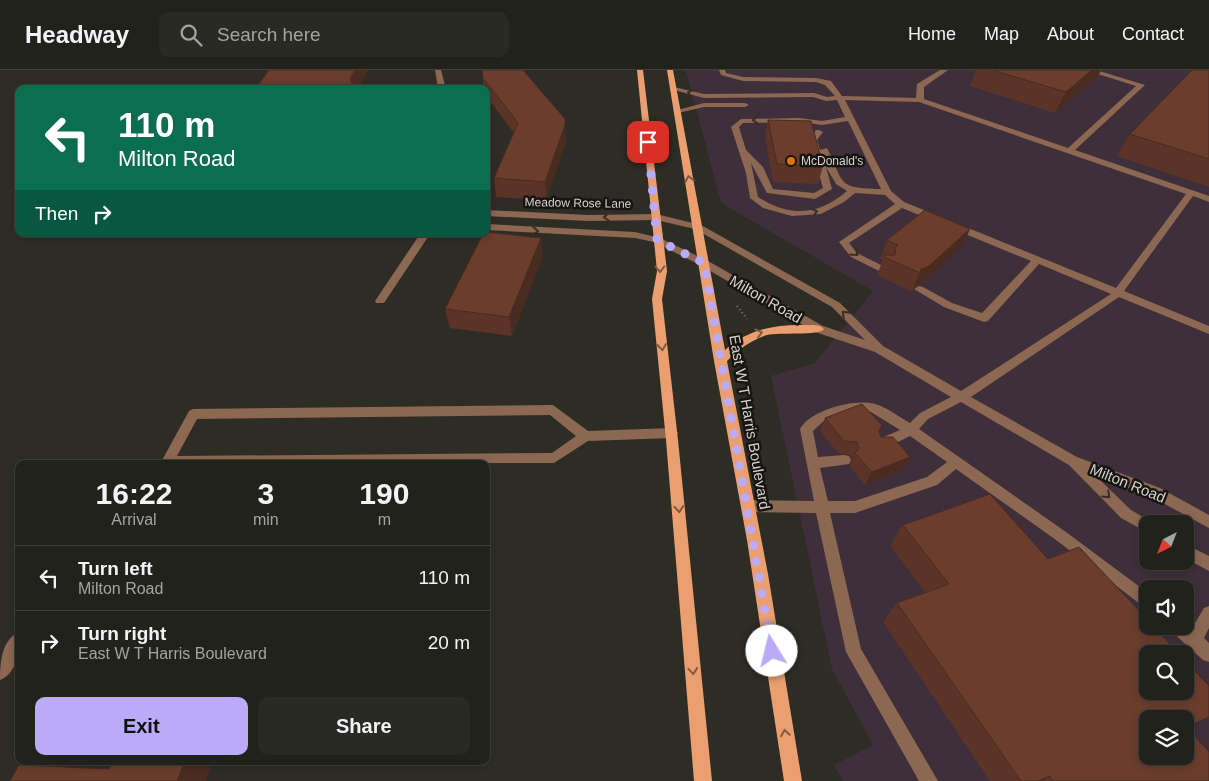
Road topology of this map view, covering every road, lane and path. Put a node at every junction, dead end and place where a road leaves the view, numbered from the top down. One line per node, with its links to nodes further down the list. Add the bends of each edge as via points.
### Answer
1 (438, 70): 7 (street)
2 (640, 70): 25 (main road)
3 (670, 70): 8 (main road, East W T Harris Boulevard)
4 (722, 70): 9 (street, via 723,74 743,79 827,80)
5 (946, 70): 11 (street, via 920,86)
6 (1088, 70): 18 (street, via 1141,85)
7 (440, 85)
8 (674, 89): 10 (street, one-way to 8, via 814,95 704,96); 14 (main road, East W T Harris Boulevard)
9 (840, 98): 10 (street); 11 (street); 15 (street)
10 (826, 99): 13 (street, via 820,103)
11 (920, 100): 18 (street)
12 (752, 104): 14 (street, via 704,105)
13 (772, 104)
14 (678, 111): 27 (main road, East W T Harris Boulevard, one-way to 14)
15 (850, 118): 16 (street); 20 (street)
16 (821, 127): 17 (street, one-way to 17, via 800,120 741,121 735,127); 17 (street, via 813,140 828,188 815,196 770,191 759,167); 19 (street, via 827,159 837,179)
17 (743, 148): 19 (street, one-way to 19, via 754,198 776,211 794,215 811,213 833,205)
18 (1070, 151): 21 (street)
19 (852, 191): 20 (street)
20 (887, 192): 23 (street)
21 (1191, 193): 22 (street); 34 (street)
22 (1209, 199)
23 (901, 204): 30 (street); 32 (street, one-way to 32, via 844,242 854,255)
24 (490, 213): 25 (street, Meadow Rose Lane, one-way to 24, via 588,218)
25 (656, 217): 27 (street, Meadow Rose Lane); 29 (main road)
26 (490, 227): 29 (street, Meadow Rose Lane, one-way to 29, via 635,235)
27 (698, 227): 31 (main road, East W T Harris Boulevard); 40 (street, Milton Road, one-way to 27, via 836,305)
28 (423, 237): 35 (street)
29 (657, 240): 31 (street, Milton Road); 44 (main road, one-way to 44, via 662,271 656,299)
30 (1038, 260): 33 (street, via 984,318 948,305); 34 (street)
31 (704, 263): 38 (street, Milton Road); 41 (main road, East W T Harris Boulevard)
32 (882, 270)
33 (919, 289)
34 (1118, 292): 39 (street); 42 (street)
35 (380, 301)
36 (733, 301): 37 (path)
37 (751, 324)
38 (819, 330): 40 (street, Milton Road); 41 (main road, one-way to 38, via 745,338 758,333 776,328)
39 (1209, 330)
40 (880, 349): 42 (street, Milton Road)
41 (720, 361): 53 (main road, East W T Harris Boulevard)
42 (961, 397): 43 (street, via 924,416); 50 (street, Milton Road)
43 (911, 430): 46 (street); 51 (street); 52 (street, via 873,408 853,407 822,416 806,429)
44 (672, 433): 45 (street); 66 (main road, one-way to 66)
45 (585, 436): 47 (street, via 553,410 192,414); 48 (street, via 554,458)
46 (881, 444)
47 (169, 460)
48 (399, 460)
49 (844, 460): 52 (street)
50 (1072, 461): 55 (street, Milton Road, one-way to 55, via 1126,514); 56 (street, Milton Road, via 1155,492)
51 (956, 462): 54 (street, via 932,481 856,507); 59 (street)
52 (813, 463): 54 (street)
53 (748, 506): 54 (street); 67 (main road, East W T Harris Boulevard, one-way to 53)
54 (822, 506): 68 (street, via 854,652)
55 (1139, 522)
56 (1209, 522)
57 (1194, 555): 58 (street)
58 (1209, 564)
59 (1139, 596)
60 (1209, 613): 62 (street)
61 (1188, 635): 62 (street)
62 (1194, 640): 64 (street)
63 (15, 647): 65 (street)
64 (1209, 654)
65 (0, 672)
66 (703, 781)
67 (793, 781)
68 (929, 781)

